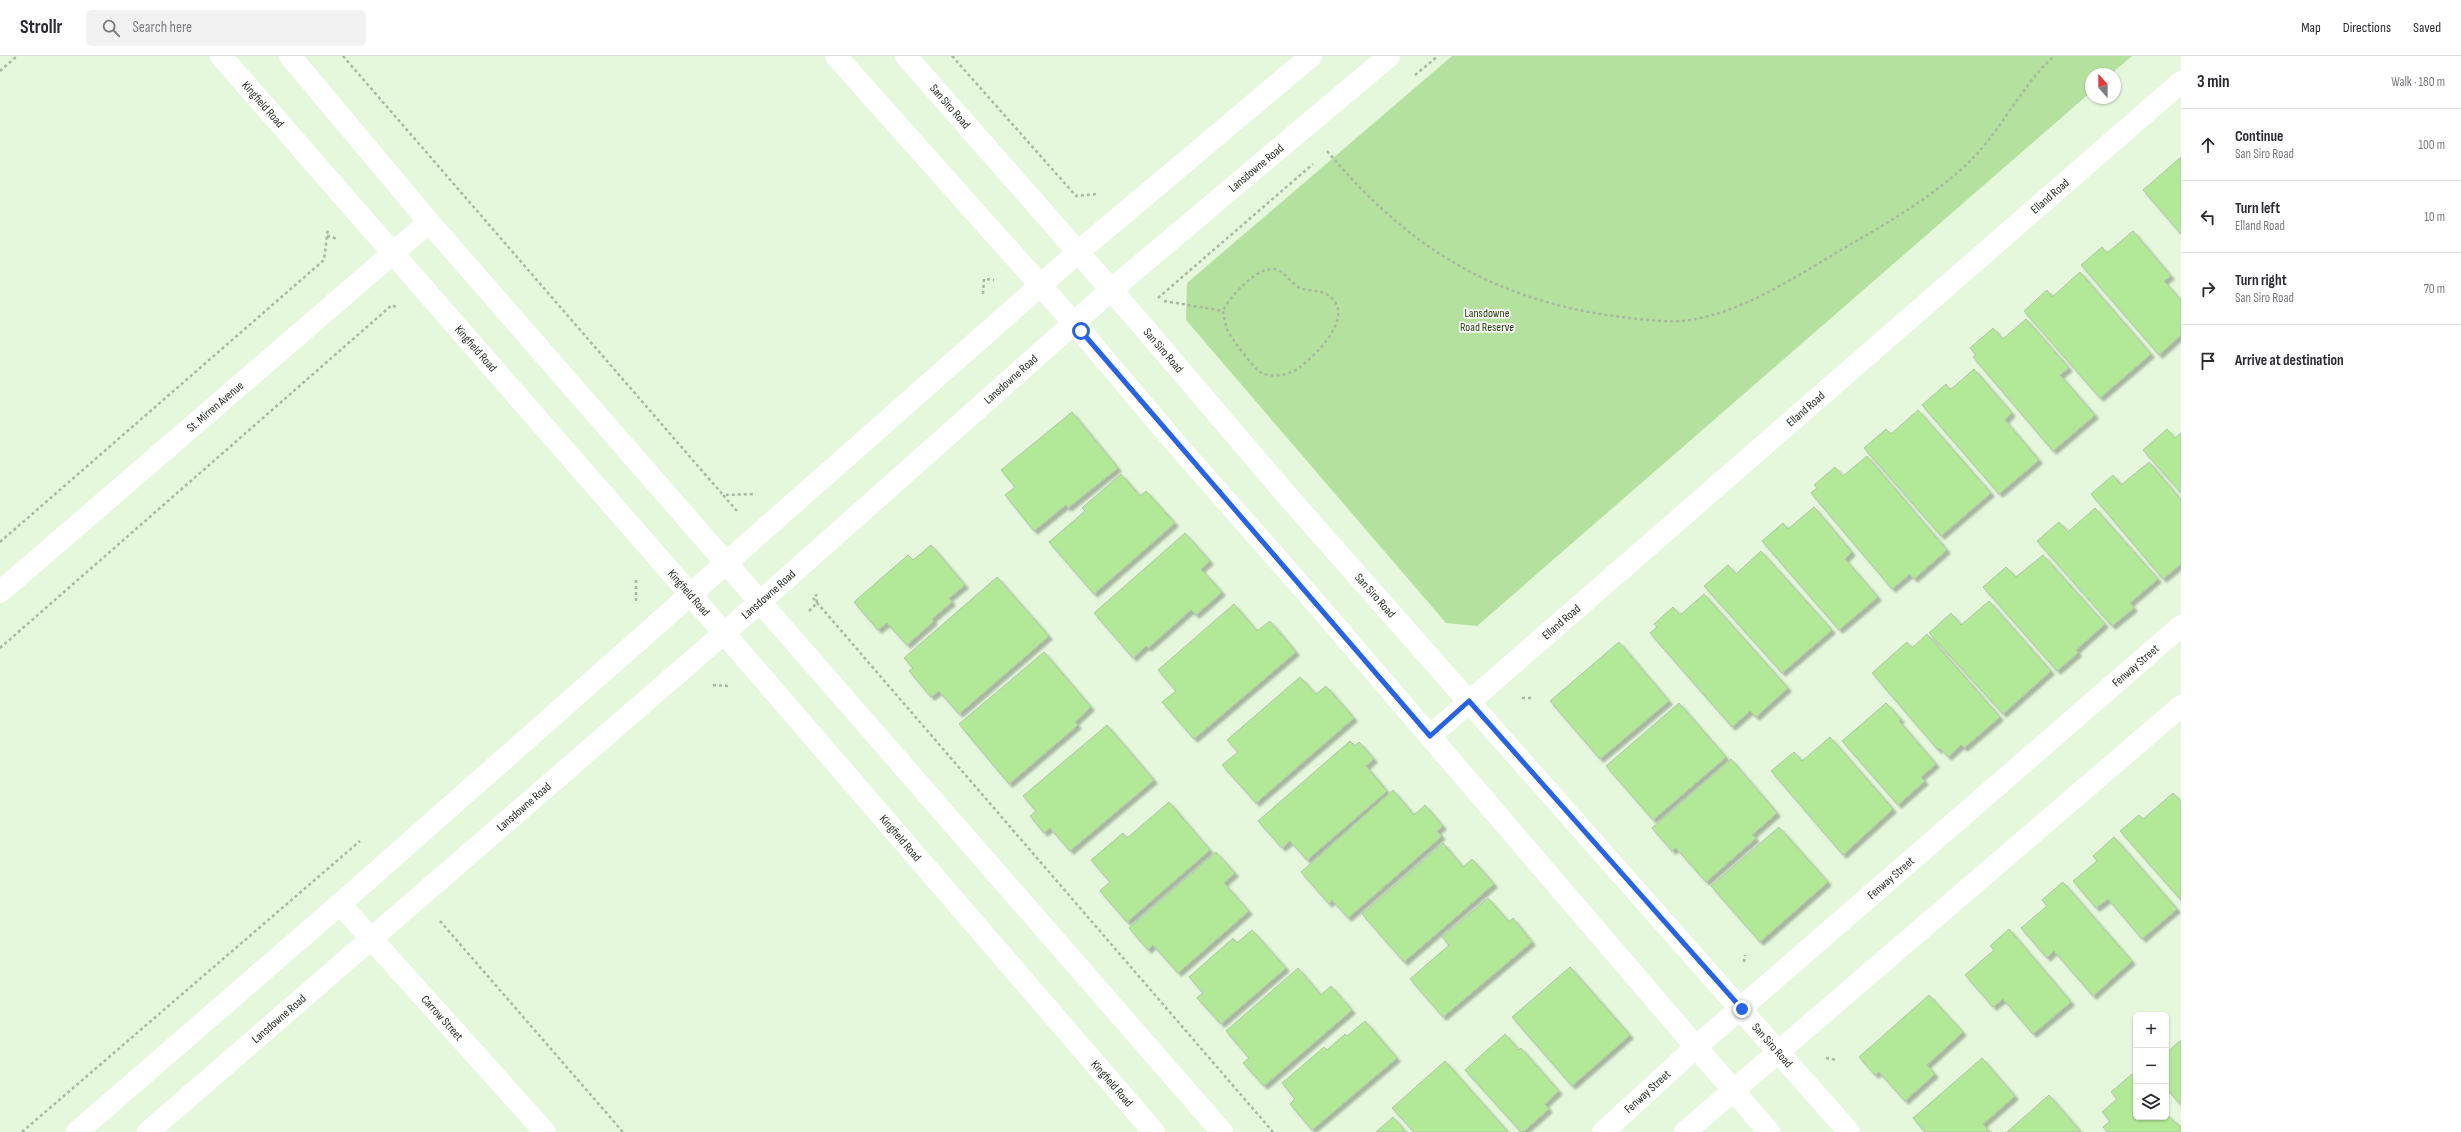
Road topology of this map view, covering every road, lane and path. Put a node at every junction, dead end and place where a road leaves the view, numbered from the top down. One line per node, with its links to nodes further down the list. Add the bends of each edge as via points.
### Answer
1 (17, 56): 12 (path)
2 (222, 56): 22 (street, Kingfield Road)
3 (290, 56): 20 (street)
4 (343, 56): 29 (path)
5 (836, 56): 24 (street)
6 (906, 56): 23 (street, San Siro Road)
7 (952, 56): 19 (path, via 1076,196)
8 (1311, 56): 23 (street)
9 (1389, 56): 25 (street, Lansdowne Road)
10 (1438, 56): 13 (path)
11 (2054, 56): 16 (path, via 2018,96 1992,137 1969,162 1938,187 1896,218 1786,282 1730,310 1698,319 1657,321 1580,311 1514,293 1462,268 1419,242 1349,177)
12 (0, 71)
13 (1414, 76)
14 (2181, 82): 41 (street, Elland Road)
15 (1333, 146): 16 (path)
16 (1327, 151): 17 (path)
17 (1322, 156)
18 (1316, 162): 27 (path, via 1156,300)
19 (1102, 194)
20 (429, 222): 22 (street, St. Mirren Avenue); 31 (street)
21 (329, 224): 30 (path, via 324,260)
22 (394, 251): 33 (street, St. Mirren Avenue); 34 (street, Kingfield Road)
23 (1077, 253): 24 (street); 25 (street, San Siro Road)
24 (1040, 286): 28 (street); 31 (street)
25 (1111, 290): 28 (street, Lansdowne Road); 41 (street, San Siro Road, via 1290,499)
26 (405, 311): 40 (path, via 392,305)
27 (1223, 311): 27 (path, via 1227,330 1259,371 1267,375 1293,372 1306,363 1332,335 1338,316 1334,302 1326,294 1302,289 1278,270 1267,269 1242,286 1227,301)
28 (1074, 322): 35 (street, Lansdowne Road); 43 (street)
29 (723, 495)
30 (0, 542)
31 (726, 563): 34 (street); 35 (street)
32 (636, 574): 37 (path)
33 (0, 592)
34 (690, 594): 39 (street, Kingfield Road); 45 (street)
35 (760, 602): 39 (street, Lansdowne Road); 58 (street)
36 (817, 603): 59 (path)
37 (636, 604)
38 (2181, 626): 48 (street, Fenway Street)
39 (724, 633): 47 (street, Lansdowne Road); 57 (street, Kingfield Road)
40 (0, 648)
41 (1469, 701): 43 (street, Elland Road); 48 (street, San Siro Road)
42 (2181, 706): 50 (street)
43 (1430, 736): 49 (street)
44 (365, 837): 52 (path)
45 (340, 904): 47 (street, Carrow Street); 53 (street)
46 (436, 917): 56 (path)
47 (371, 940): 54 (street, Lansdowne Road); 55 (street, Carrow Street)
48 (1742, 1009): 49 (street, Fenway Street); 50 (street, San Siro Road)
49 (1696, 1047): 51 (street); 60 (street, Fenway Street)
50 (1779, 1050): 51 (street); 63 (street, San Siro Road)
51 (1732, 1090): 61 (street); 62 (street)
52 (22, 1132)
53 (77, 1132)
54 (148, 1132)
55 (545, 1132)
56 (623, 1132)
57 (1154, 1132)
58 (1222, 1132)
59 (1273, 1132)
60 (1602, 1132)
61 (1685, 1132)
62 (1769, 1132)
63 (1849, 1132)

